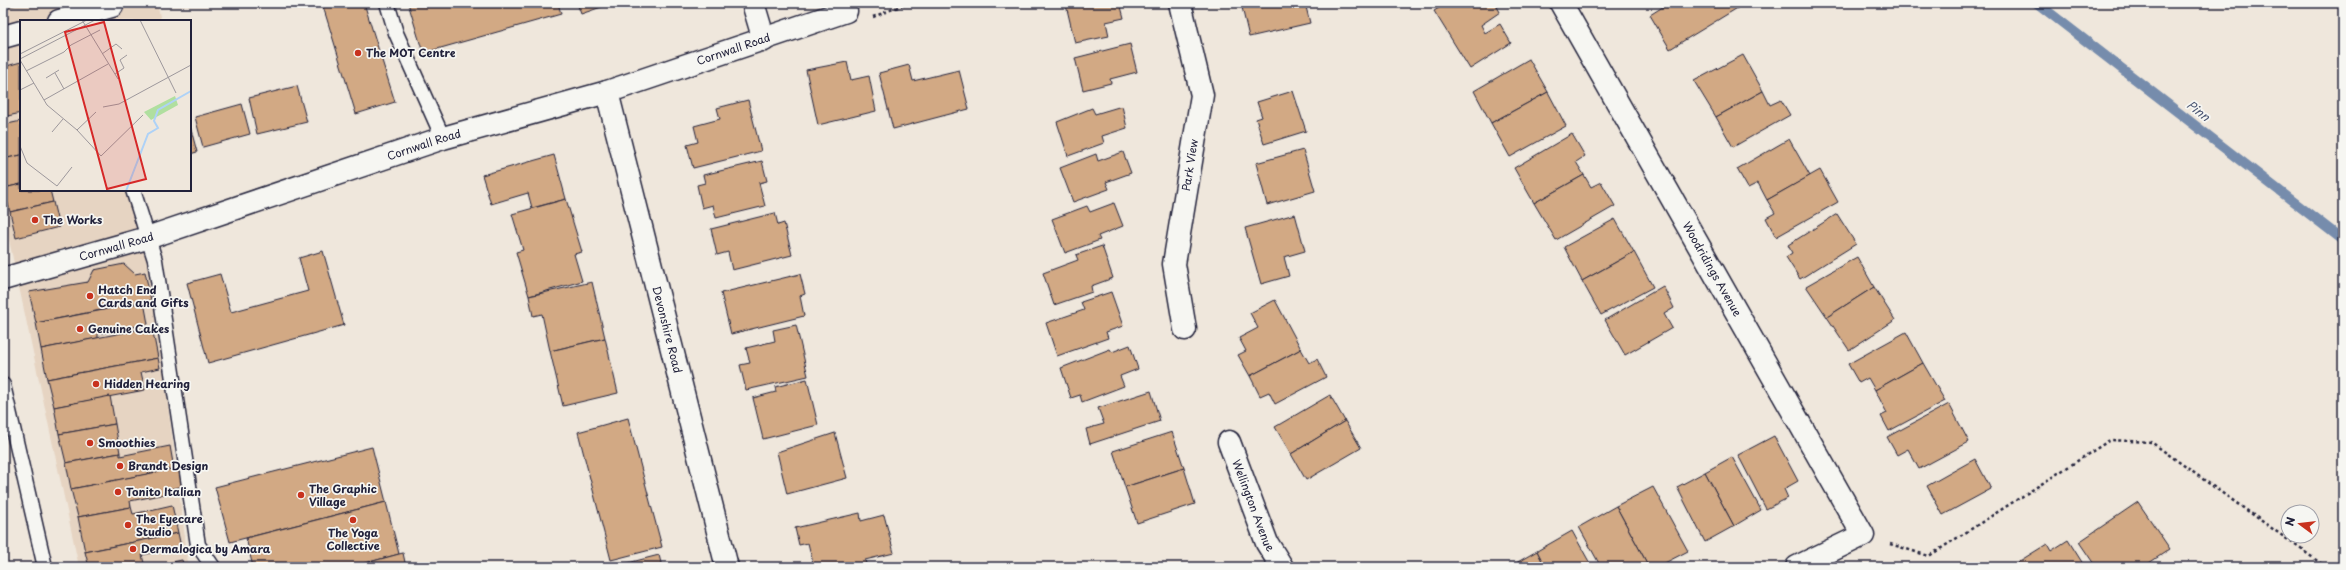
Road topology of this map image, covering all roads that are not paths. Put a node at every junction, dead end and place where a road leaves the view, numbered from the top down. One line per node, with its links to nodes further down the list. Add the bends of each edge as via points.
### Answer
1 (387, 3): 12 (lane, via 396,33)
2 (753, 3): 10 (street)
3 (1180, 3): 16 (street, Park View, via 1202,95 1174,264)
4 (1561, 3): 23 (street, Woodridings Avenue, via 1863,535)
5 (112, 6): 7 (street)
6 (846, 11): 10 (street, Cornwall Road)
7 (63, 20)
8 (20, 32): 9 (street)
9 (3, 37)
10 (764, 40): 11 (street, Cornwall Road)
11 (607, 92): 12 (street, Cornwall Road); 21 (street, Devonshire Road)
12 (443, 138): 14 (street, Cornwall Road)
13 (133, 191): 14 (lane)
14 (147, 238): 15 (street, Cornwall Road); 20 (lane, via 155,260 198,545)
15 (3, 279)
16 (1185, 329)
17 (3, 385): 19 (lane)
18 (1229, 442): 22 (street, Wellington Avenue, via 1267,543)
19 (45, 567)
20 (214, 567)
21 (727, 567)
22 (1282, 567)
23 (1797, 567)

